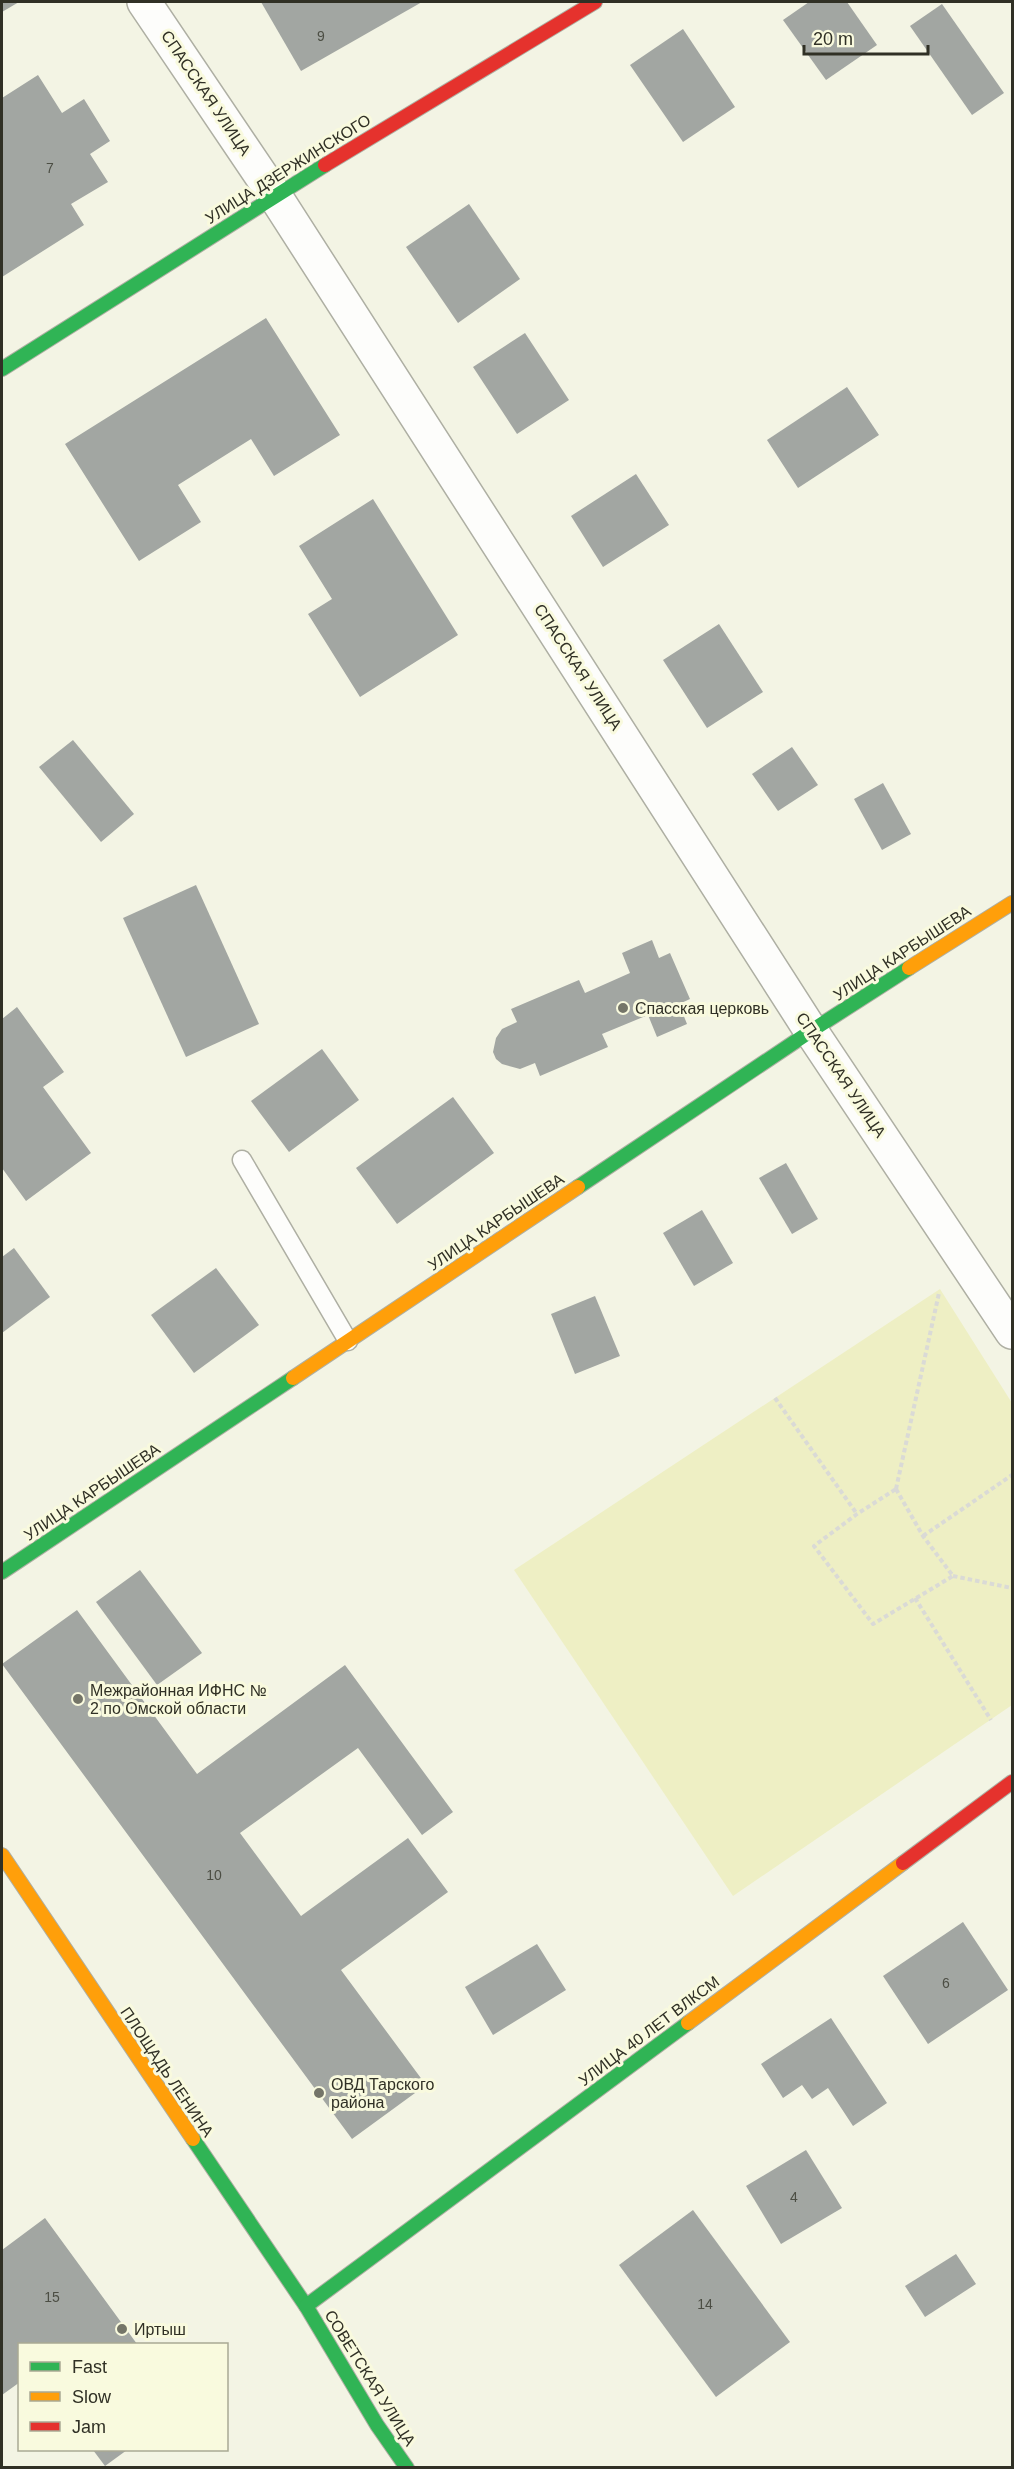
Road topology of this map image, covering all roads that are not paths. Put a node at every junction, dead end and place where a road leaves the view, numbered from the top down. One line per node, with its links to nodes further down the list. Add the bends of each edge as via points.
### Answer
1 (144, 2): 3 (street, СПАССКАЯ УЛИЦА)
2 (595, 2): 3 (street, УЛИЦА ДЗЕРЖИНСКОГО)
3 (275, 196): 4 (street, УЛИЦА ДЗЕРЖИНСКОГО); 6 (street, СПАССКАЯ УЛИЦА)
4 (2, 369)
5 (1012, 903): 6 (street, УЛИЦА КАРБЫШЕВА)
6 (811, 1031): 8 (street, СПАССКАЯ УЛИЦА); 9 (street, УЛИЦА КАРБЫШЕВА)
7 (242, 1160): 9 (lane)
8 (1012, 1332)
9 (348, 1341): 10 (street, УЛИЦА КАРБЫШЕВА)
10 (2, 1572)
11 (1012, 1782): 13 (street, УЛИЦА 40 ЛЕТ ВЛКСМ)
12 (2, 1855): 13 (street, ПЛОЩАДЬ ЛЕНИНА)
13 (306, 2306): 14 (street, СОВЕТСКАЯ УЛИЦА)
14 (407, 2468)

